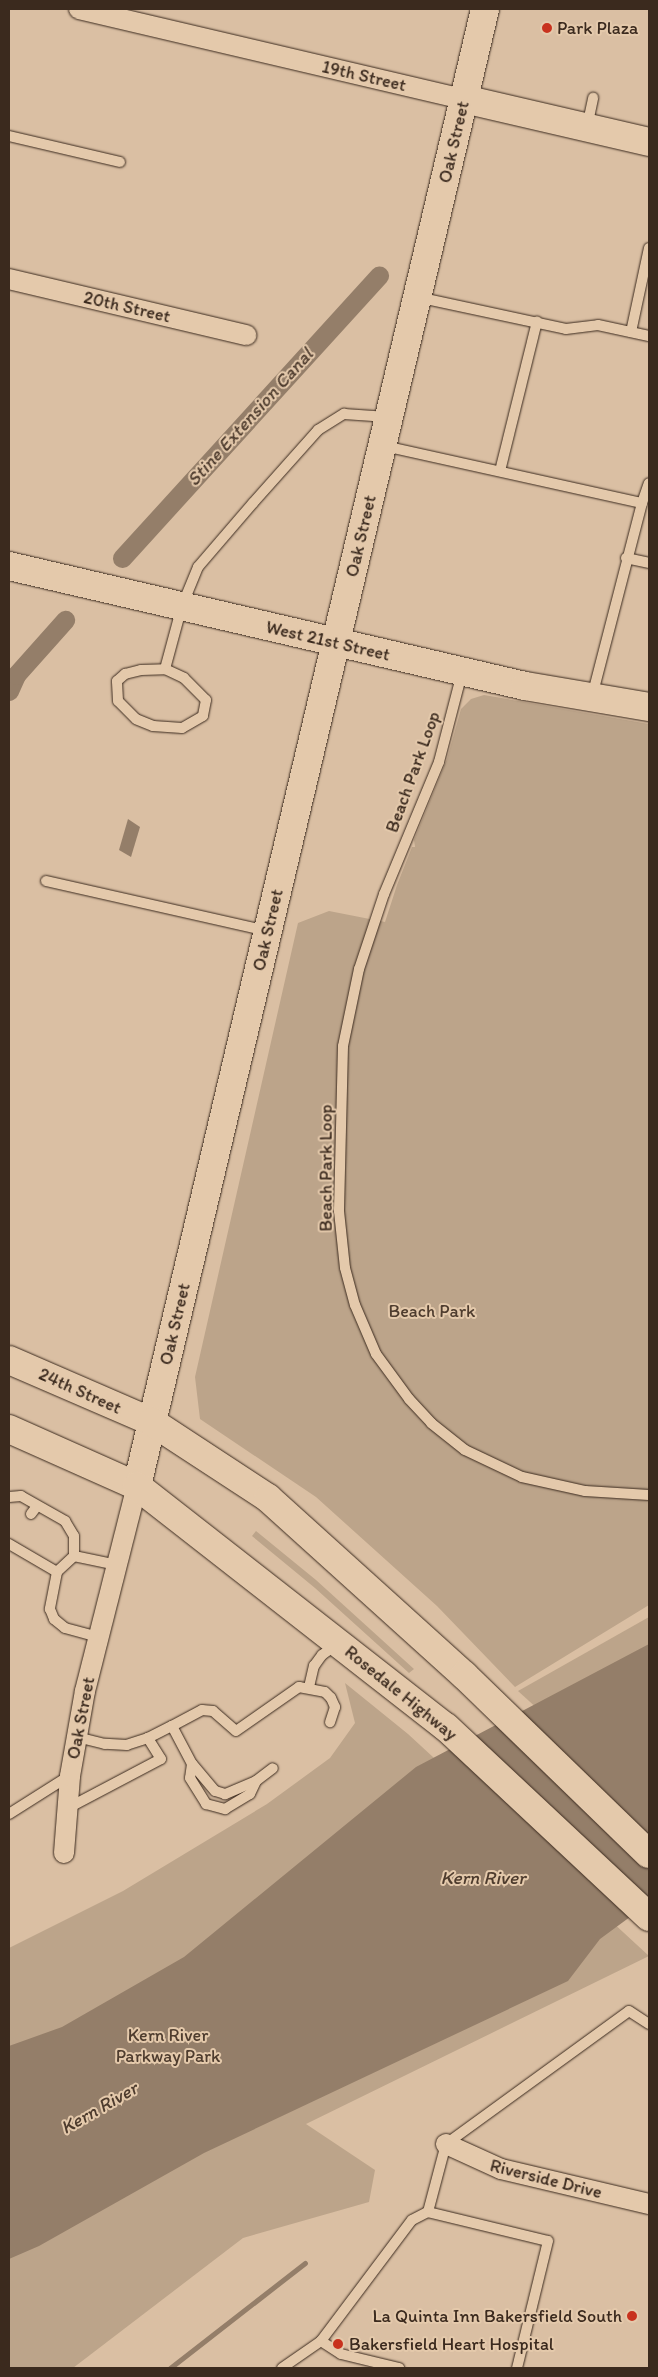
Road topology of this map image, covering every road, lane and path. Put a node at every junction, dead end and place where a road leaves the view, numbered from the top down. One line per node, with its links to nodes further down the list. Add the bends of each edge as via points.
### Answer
1 (79, 9): 4 (street, 19th Street)
2 (485, 9): 4 (main road, Oak Street)
3 (593, 98): 5 (lane)
4 (464, 99): 5 (main road, 19th Street); 11 (main road, Oak Street)
5 (586, 128): 7 (main road, 19th Street)
6 (9, 136): 8 (lane)
7 (649, 142)
8 (120, 162)
9 (649, 248): 13 (lane)
10 (9, 279): 14 (street, 20th Street)
11 (417, 297): 12 (lane); 16 (main road, Oak Street)
12 (537, 322): 13 (lane, via 566,329 598,325); 18 (lane)
13 (631, 332): 15 (lane)
14 (246, 335)
15 (649, 336)
16 (389, 417): 17 (main road, Oak Street); 24 (lane, via 344,414 318,430 198,567)
17 (382, 445): 18 (lane); 25 (main road, Oak Street)
18 (500, 471): 20 (lane)
19 (649, 483): 20 (lane)
20 (642, 503): 21 (lane)
21 (626, 558): 22 (lane); 28 (lane)
22 (649, 563)
23 (9, 566): 24 (main road, West 21st Street)
24 (182, 606): 25 (main road, West 21st Street); 26 (lane)
25 (336, 643): 27 (main road, West 21st Street); 31 (main road, Oak Street)
26 (165, 669): 26 (lane, via 125,674 118,681 118,700 136,719 153,726 182,728 203,716 206,700 184,678)
27 (463, 672): 28 (main road, West 21st Street); 36 (lane, Beach Park Loop, via 438,762 384,894 359,969 343,1046 339,1211 345,1268 355,1305 376,1354 414,1405 465,1450 522,1477 585,1491)
28 (592, 696): 29 (main road, West 21st Street)
29 (649, 707)
30 (46, 880): 31 (lane)
31 (268, 931): 33 (main road, Oak Street)
32 (9, 1360): 33 (main road, 24th Street)
33 (152, 1422): 35 (main road, Oak Street); 56 (main road, via 268,1498 464,1676)
34 (9, 1429): 35 (main road)
35 (137, 1486): 40 (street, Oak Street); 43 (main road, Rosedale Highway)
36 (649, 1495)
37 (9, 1497): 39 (lane, via 20,1496 34,1510 74,1536)
38 (13, 1543): 41 (lane, via 38,1556)
39 (74, 1556): 40 (lane); 41 (lane)
40 (117, 1565): 42 (street, Oak Street)
41 (57, 1572): 42 (lane, via 50,1609 54,1619 66,1628)
42 (99, 1637): 47 (street, Oak Street)
43 (338, 1643): 44 (lane, via 317,1662); 57 (main road, Rosedale Highway, via 446,1727)
44 (309, 1687): 45 (lane, via 325,1692 331,1698 335,1707); 46 (lane, via 299,1687 236,1731 213,1711 202,1710)
45 (330, 1722)
46 (172, 1726): 48 (lane); 49 (lane)
47 (77, 1737): 48 (lane, via 127,1745); 51 (street, Oak Street)
48 (148, 1738): 53 (lane, via 161,1759)
49 (192, 1764): 52 (lane, via 215,1791 224,1794); 52 (lane, via 190,1778 197,1792 206,1804 215,1808 225,1809 236,1804 250,1794)
50 (273, 1768): 52 (lane)
51 (70, 1776): 53 (street, Oak Street); 54 (lane)
52 (256, 1781)
53 (68, 1808): 55 (street, Oak Street)
54 (9, 1814)
55 (64, 1853)
56 (649, 1854)
57 (649, 1917)
58 (649, 2024): 59 (lane, via 629,2012)
59 (446, 2144): 60 (street, Riverside Drive, via 501,2169); 61 (lane)
60 (649, 2204)
61 (428, 2212): 62 (lane, via 412,2220); 66 (lane, via 548,2240)
62 (321, 2341): 63 (lane); 64 (lane)
63 (363, 2364): 65 (lane)
64 (282, 2368)
65 (399, 2368)
66 (516, 2368)

